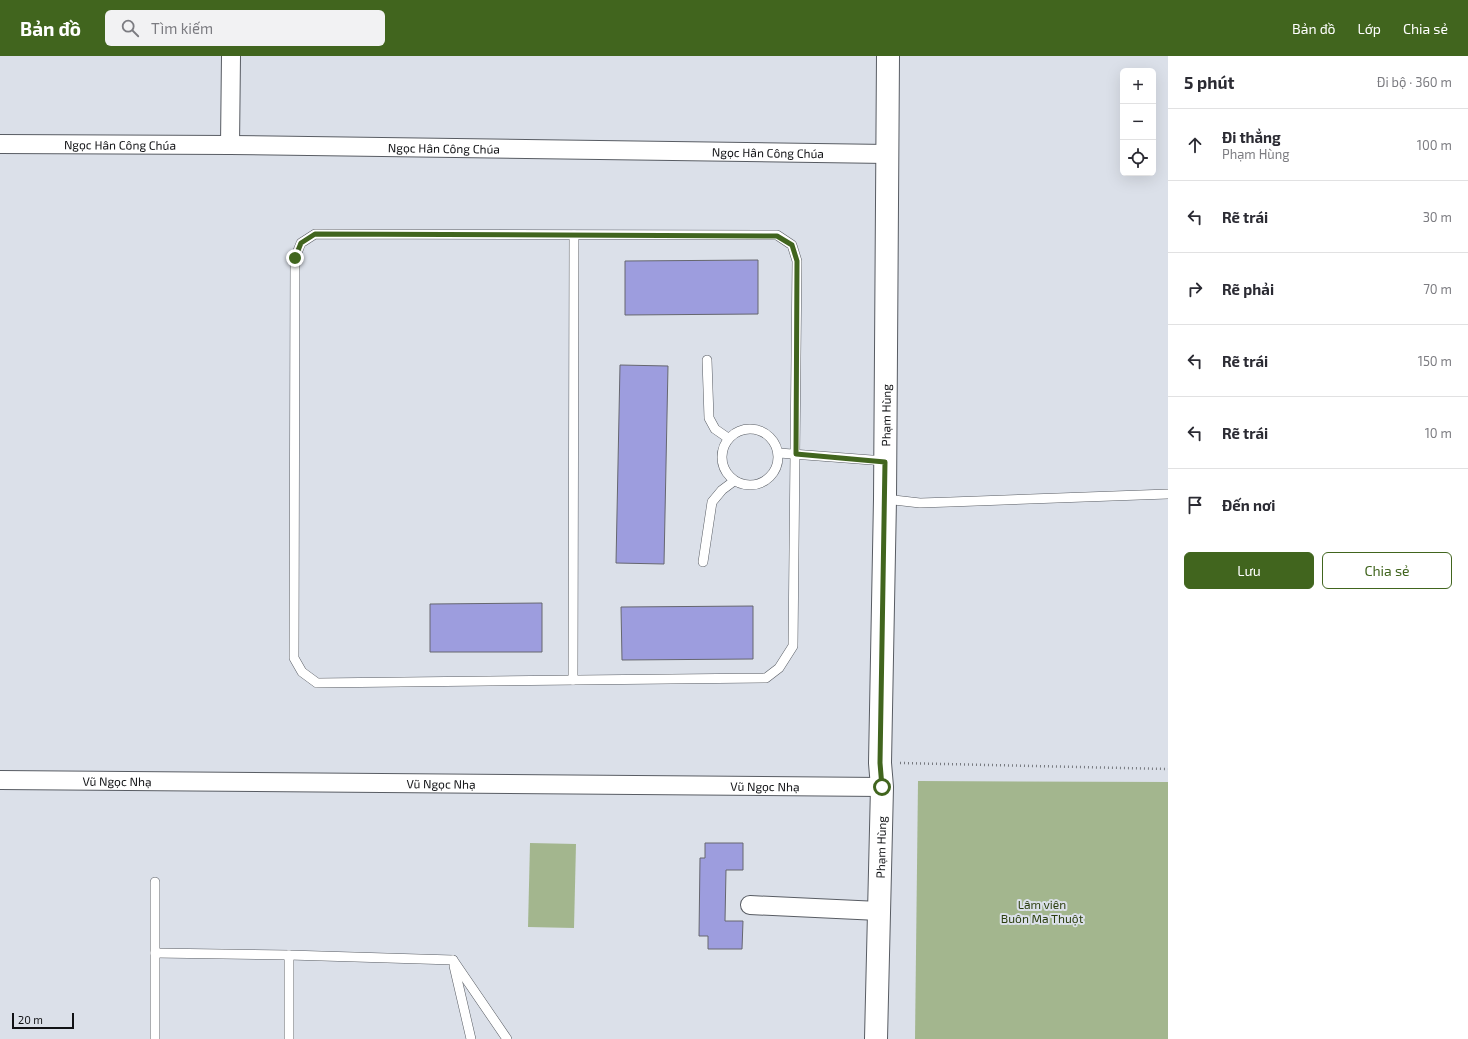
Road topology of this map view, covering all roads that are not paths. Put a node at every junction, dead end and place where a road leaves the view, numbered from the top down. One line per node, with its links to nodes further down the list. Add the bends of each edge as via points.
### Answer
1 (231, 56): 4 (street)
2 (888, 56): 5 (street, Phạm Hùng)
3 (0, 144): 4 (street, Ngọc Hân Công Chúa)
4 (230, 145): 5 (street, Ngọc Hân Công Chúa)
5 (888, 154): 11 (street, Phạm Hùng)
6 (574, 234): 10 (lane, via 777,236 792,245 797,261); 16 (lane); 16 (lane, via 315,234 301,243 295,258 294,658 302,672 317,683)
7 (707, 360): 8 (lane, via 709,418 715,428)
8 (728, 438): 9 (lane, via 742,429 758,429 772,438); 12 (lane, via 722,458 724,469)
9 (779, 453): 10 (lane); 12 (lane, via 777,469 766,482 750,486)
10 (796, 454): 11 (lane); 16 (lane, via 794,646 780,668 766,678)
11 (885, 462): 14 (street, Phạm Hùng)
12 (734, 481): 15 (lane, via 712,502)
13 (1168, 494): 14 (lane, via 950,502)
14 (885, 499): 18 (street, Phạm Hùng, via 880,763)
15 (703, 562)
16 (573, 680)
17 (0, 780): 18 (street, Vũ Ngọc Nhạ)
18 (882, 787): 21 (street, Phạm Hùng)
19 (156, 882): 22 (lane)
20 (750, 906): 21 (street)
21 (879, 911): 29 (street, Phạm Hùng)
22 (155, 953): 23 (lane); 25 (lane)
23 (289, 954): 24 (lane); 26 (lane)
24 (453, 960): 27 (lane); 28 (lane)
25 (155, 1039)
26 (289, 1039)
27 (471, 1039)
28 (507, 1039)
29 (876, 1039)

